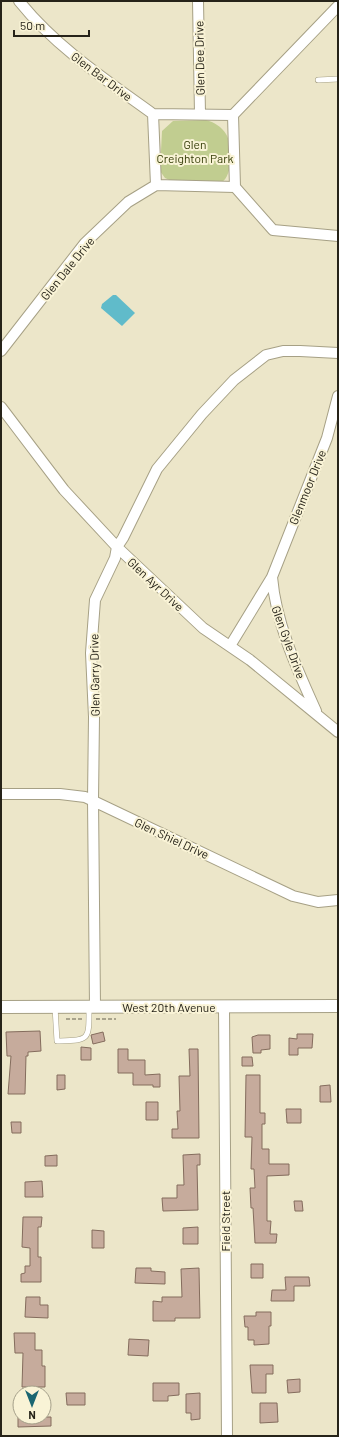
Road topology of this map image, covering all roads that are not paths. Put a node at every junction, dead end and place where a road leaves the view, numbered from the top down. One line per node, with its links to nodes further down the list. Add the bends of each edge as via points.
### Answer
1 (19, 1): 6 (street, Glen Bar Drive, via 75,57)
2 (198, 1): 7 (street, Glen Dee Drive)
3 (338, 6): 8 (street)
4 (338, 79): 5 (lane)
5 (318, 80)
6 (153, 114): 7 (street); 9 (street)
7 (200, 114): 8 (street)
8 (234, 115): 10 (street)
9 (156, 185): 10 (street); 12 (street, Glen Dale Drive, via 128,202 85,243)
10 (235, 187): 11 (street, via 273,230)
11 (338, 236)
12 (1, 351)
13 (338, 354): 16 (street, Glen Garry Drive, via 300,350 266,355 234,380 157,469)
14 (338, 396): 17 (street, Glenmoor Drive, via 327,438)
15 (1, 408): 16 (street, Glen Ayr Drive, via 64,490)
16 (117, 547): 18 (street, Glen Ayr Drive, via 189,615); 22 (street, Glen Garry Drive, via 95,600 91,653 94,717)
17 (272, 577): 18 (street, Glen Gyle Drive); 19 (street, Glen Gyle Drive, via 274,603)
18 (230, 646): 19 (street, Glen Ayr Drive)
19 (316, 713): 20 (street, Glen Ayr Drive)
20 (338, 732)
21 (1, 794): 22 (street, Glen Shiel Drive, via 76,796)
22 (93, 800): 23 (street, Glen Shiel Drive, via 293,896 318,902); 27 (street, Glen Garry Drive, via 95,895)
23 (338, 900)
24 (338, 1006): 28 (street, West 20th Avenue)
25 (1, 1007): 26 (street, West 20th Avenue)
26 (55, 1007): 27 (street, West 20th Avenue); 27 (lane, via 57,1041 82,1040 86,1037)
27 (92, 1007): 28 (street, West 20th Avenue)
28 (224, 1007): 29 (street, Field Street)
29 (227, 1436)

